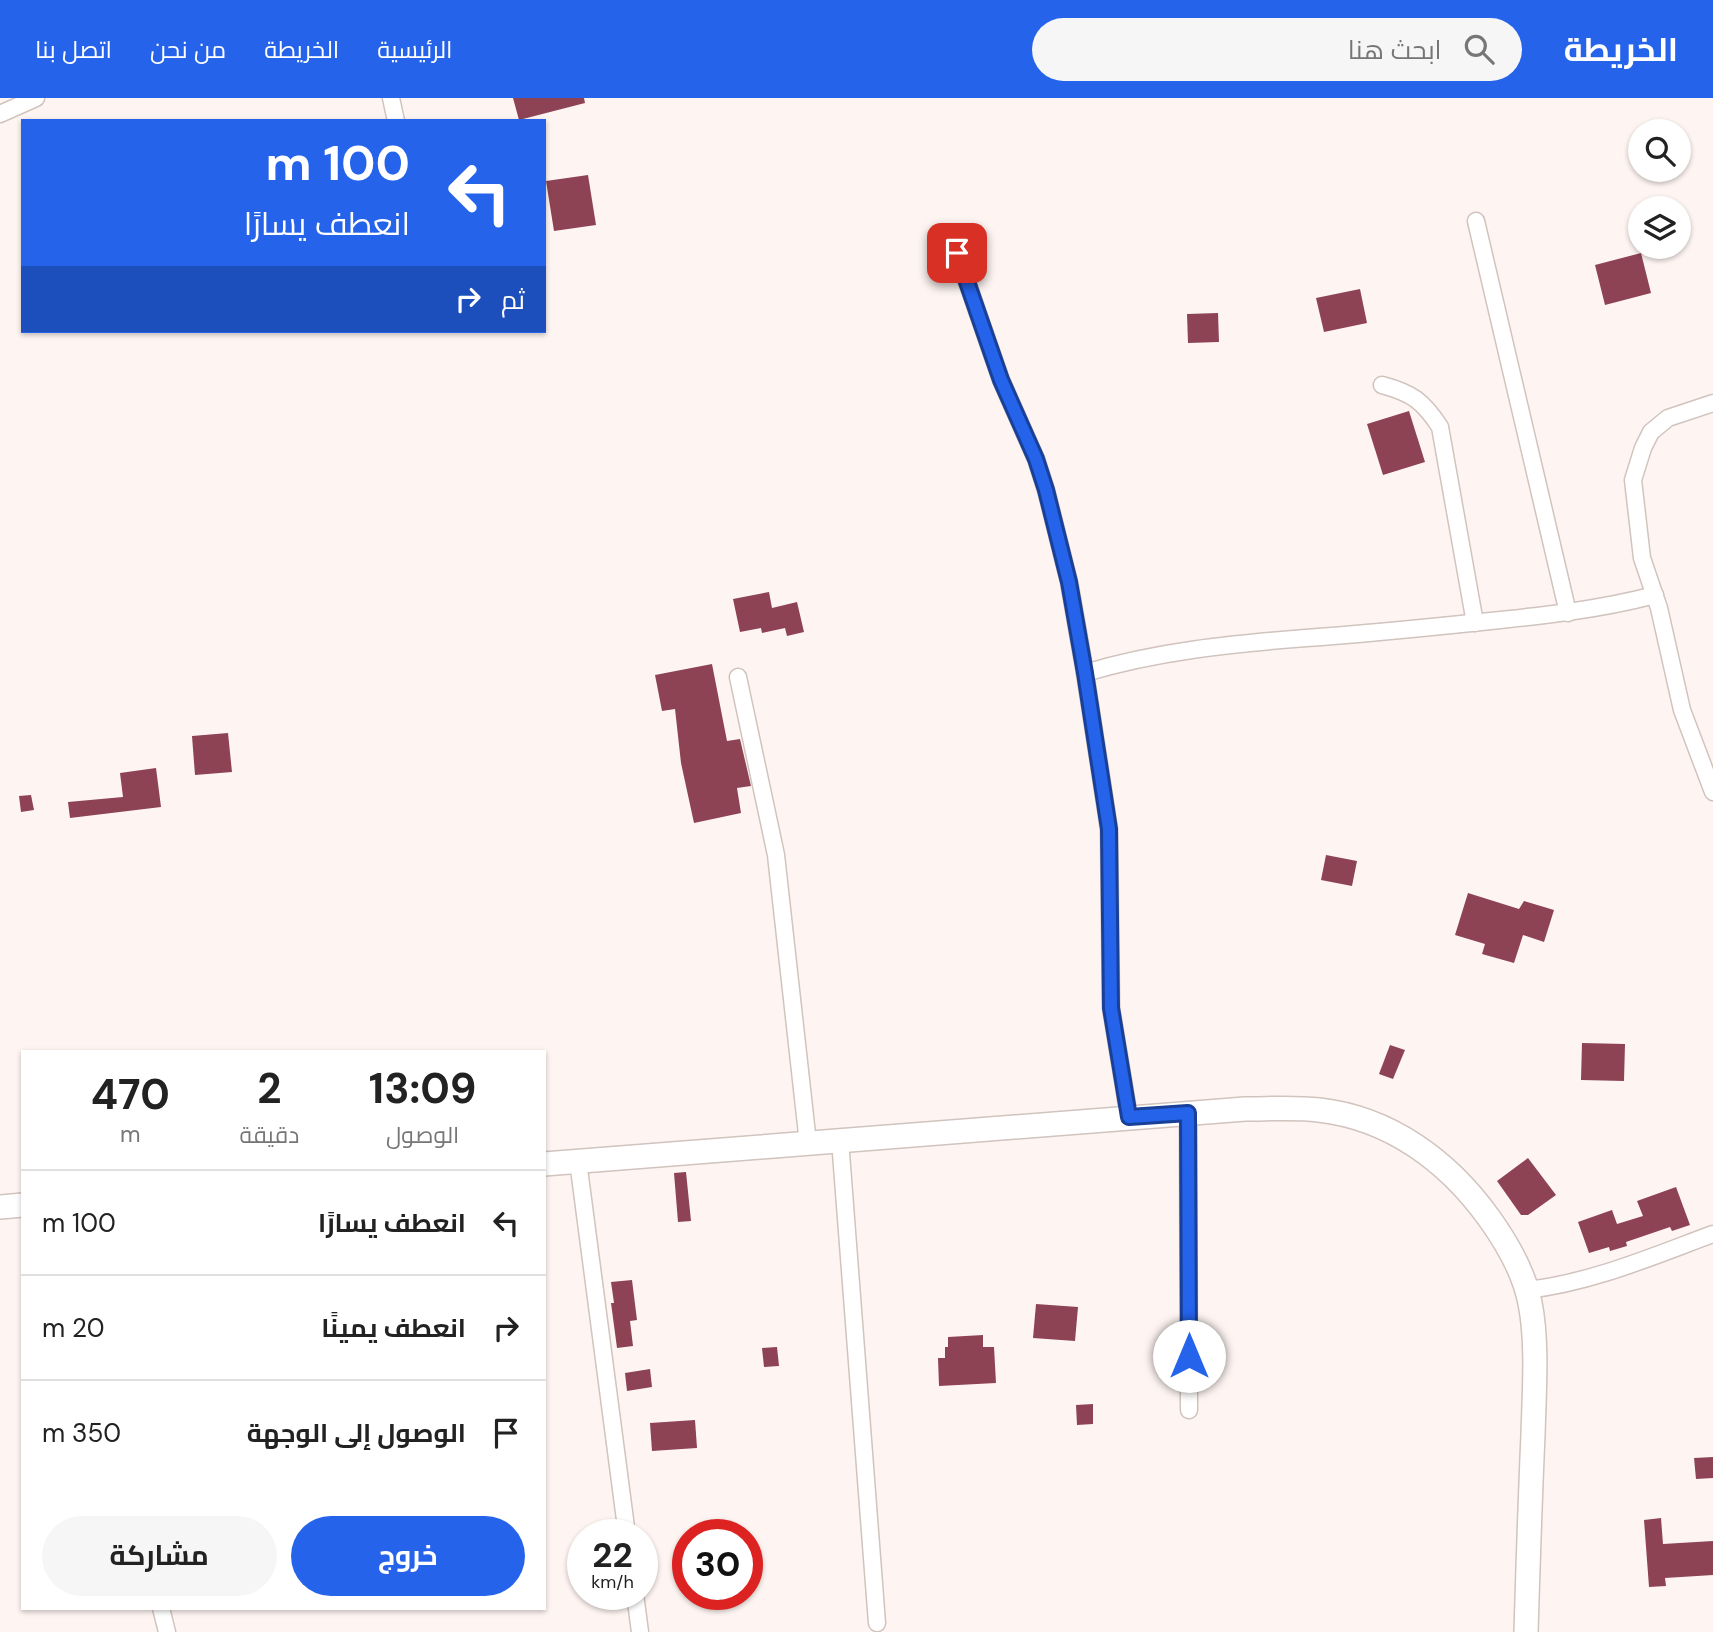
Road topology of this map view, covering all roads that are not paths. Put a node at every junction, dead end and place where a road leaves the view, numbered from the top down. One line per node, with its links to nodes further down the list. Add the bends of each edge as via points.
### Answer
1 (36, 98): 3 (street)
2 (391, 98): 4 (street)
3 (0, 114)
4 (396, 119)
5 (1476, 221): 10 (street)
6 (957, 253): 12 (street, via 1046,490)
7 (1382, 384): 11 (street, via 1407,392 1427,407 1440,427)
8 (1713, 403): 9 (street, via 1668,418 1651,432 1636,468 1633,480 1642,558)
9 (1655, 595): 10 (street); 14 (street, via 1682,710)
10 (1568, 613): 11 (street)
11 (1475, 623): 12 (street, via 1215,646 1129,660)
12 (1085, 673): 16 (street, via 1109,829 1111,1008)
13 (738, 677): 18 (street, via 776,855)
14 (1713, 792)
15 (1188, 1113): 16 (street); 24 (street, via 1298,1108 1365,1120 1386,1129 1426,1152 1462,1184 1496,1227); 25 (street)
16 (1129, 1117): 17 (street)
17 (840, 1140): 18 (street); 29 (street)
18 (808, 1143): 19 (street)
19 (578, 1161): 20 (street); 26 (street)
20 (546, 1164)
21 (21, 1205): 22 (street)
22 (0, 1207)
23 (1713, 1234): 24 (street, via 1619,1268 1559,1286)
24 (1527, 1290): 32 (street, via 1533,1321 1534,1398)
25 (1189, 1410)
26 (625, 1519)
27 (162, 1610): 30 (street)
28 (637, 1610): 31 (street)
29 (877, 1623)
30 (167, 1632)
31 (639, 1632)
32 (1526, 1632)

